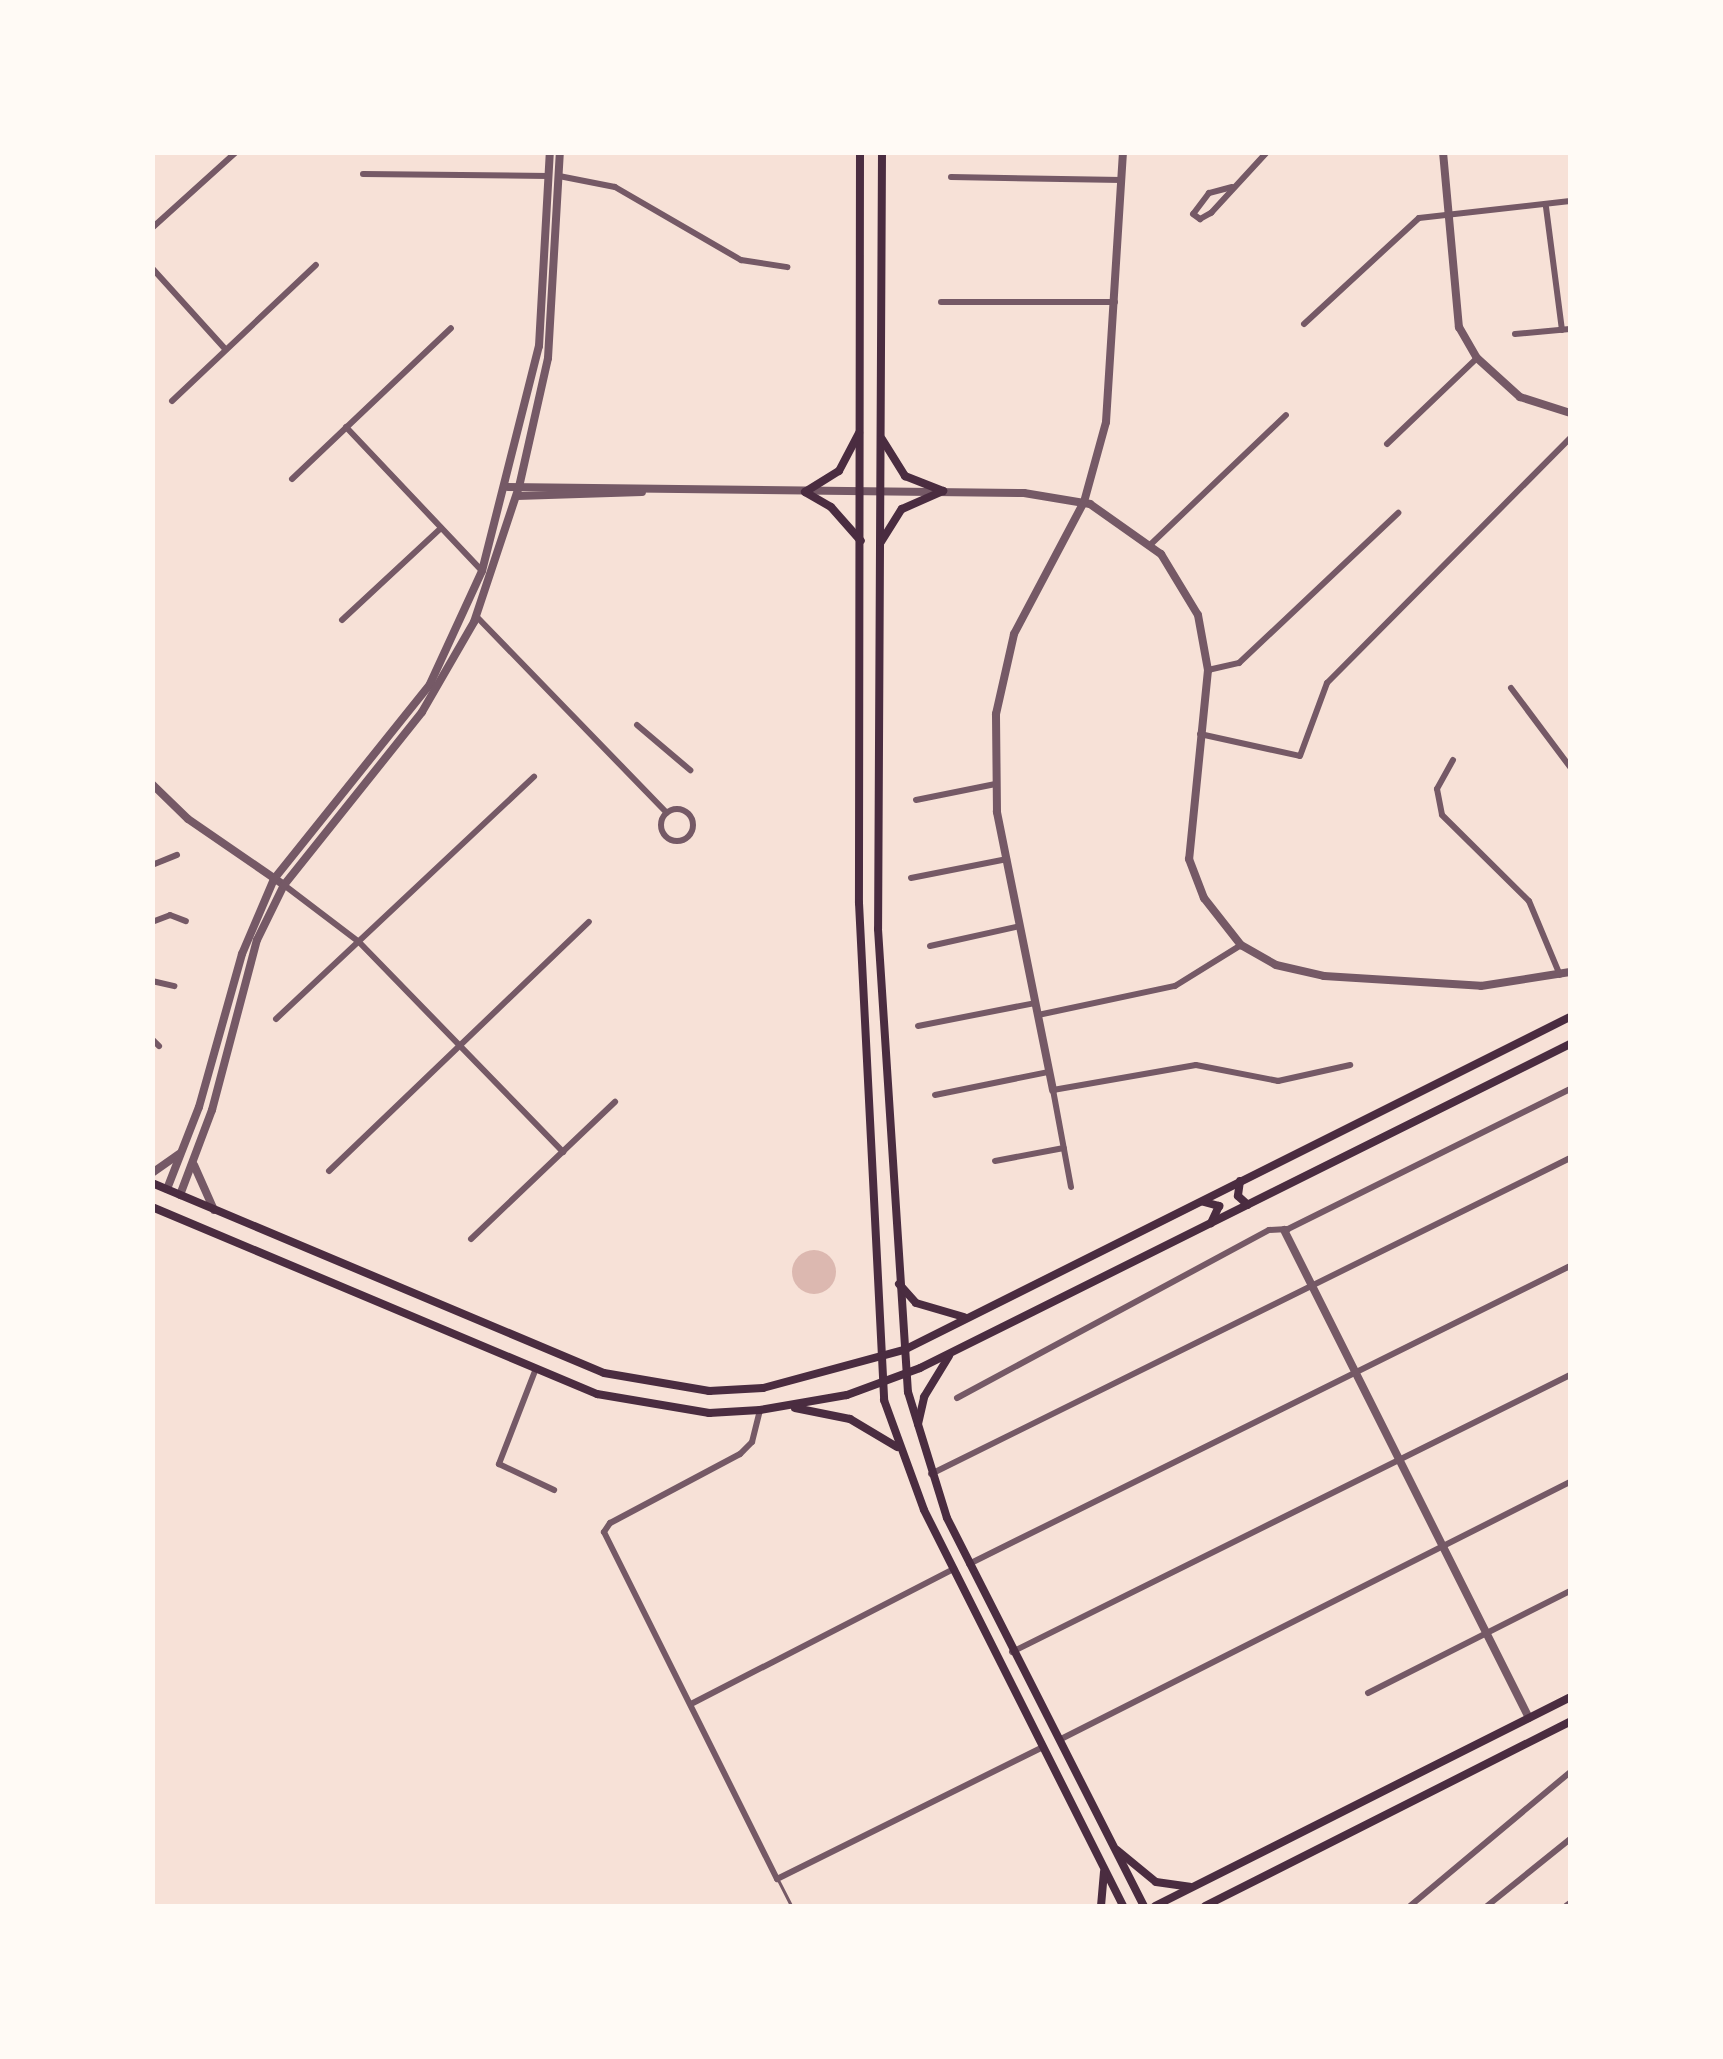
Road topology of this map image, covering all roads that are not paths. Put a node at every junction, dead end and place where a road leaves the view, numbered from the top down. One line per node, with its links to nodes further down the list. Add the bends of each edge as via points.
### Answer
1 (236, 152): 17 (street)
2 (550, 152): 10 (street)
3 (560, 152): 10 (street)
4 (860, 152): 35 (main road)
5 (882, 152): 36 (main road)
6 (1123, 152): 12 (street)
7 (1267, 152): 13 (street)
8 (1443, 152): 16 (street)
9 (363, 174): 10 (street)
10 (554, 176): 19 (street, via 615,187 742,260); 21 (street); 22 (street)
11 (951, 178): 12 (street)
12 (1122, 180): 24 (street)
13 (1232, 187): 13 (street, via 1211,212 1200,219 1193,214 1209,193)
14 (1570, 201): 15 (street)
15 (1546, 206): 16 (street); 27 (street)
16 (1447, 212): 25 (street, via 1412,222); 30 (street, via 1451,299)
17 (152, 228)
18 (316, 266): 29 (street)
19 (787, 266)
20 (152, 268): 29 (street)
21 (545, 276): 22 (street); 40 (street, via 539,346)
22 (556, 276): 41 (street, via 548,358)
23 (941, 302): 24 (street)
24 (1117, 302): 46 (street, via 1106,422)
25 (1304, 324)
26 (451, 328): 34 (street)
27 (1566, 330): 28 (street)
28 (1515, 334)
29 (226, 350): 31 (street)
30 (1477, 358): 32 (street, via 1520,397); 38 (street)
31 (172, 400)
32 (1570, 413)
33 (1286, 415): 50 (street)
34 (346, 427): 39 (street); 48 (street)
35 (861, 429): 43 (main road, via 839,471); 44 (main road)
36 (879, 429): 42 (main road, via 897,469); 45 (main road)
37 (1570, 438): 59 (street, via 1327,684 1300,756)
38 (1387, 444)
39 (292, 479)
40 (506, 491): 41 (street); 52 (street)
41 (518, 491): 43 (street); 52 (street)
42 (943, 491): 45 (street); 46 (street); 51 (main road, via 898,512)
43 (805, 492): 44 (street); 49 (main road, via 831,507)
44 (861, 492): 45 (street); 49 (main road)
45 (880, 492): 51 (main road)
46 (1084, 502): 50 (street); 65 (street, via 1011,646 996,714)
47 (1398, 513): 56 (street, via 1239,663)
48 (441, 528): 52 (street); 55 (street)
49 (861, 540): 128 (main road, via 859,903)
50 (1150, 544): 56 (street, via 1189,591)
51 (878, 551): 123 (main road, via 878,928)
52 (486, 574): 53 (street); 54 (street)
53 (468, 608): 54 (street); 66 (street, via 424,692)
54 (476, 616): 68 (street, via 422,712); 69 (street)
55 (342, 620)
56 (1208, 670): 59 (street)
57 (1511, 688): 61 (street)
58 (637, 724): 62 (street)
59 (1200, 734): 81 (street, via 1190,859 1204,898)
60 (1453, 760): 83 (street, via 1437,789 1442,815 1528,901)
61 (1570, 767)
62 (690, 770)
63 (534, 777): 80 (street)
64 (152, 784): 74 (street, via 188,819)
65 (995, 784): 67 (street); 71 (street)
66 (335, 797): 68 (street); 74 (street)
67 (916, 800)
68 (343, 804): 75 (street)
69 (666, 813): 69 (street, via 665,836 688,837 691,816)
70 (177, 855): 72 (street)
71 (1007, 859): 73 (street); 79 (street)
72 (152, 865)
73 (911, 878)
74 (274, 879): 75 (street); 102 (street, via 242,954)
75 (284, 885): 80 (street); 105 (street, via 254,950)
76 (186, 921): 77 (street, via 170,915)
77 (152, 922)
78 (589, 922): 94 (street)
79 (1020, 926): 82 (street); 86 (street)
80 (359, 942): 89 (street); 94 (street)
81 (1241, 945): 83 (street, via 1276,965 1324,976 1481,986); 87 (street, via 1175,986)
82 (930, 946)
83 (1566, 974)
84 (152, 980): 85 (street)
85 (174, 986)
86 (1035, 1003): 87 (street); 90 (street)
87 (1038, 1015): 96 (street)
88 (1570, 1017): 109 (main road)
89 (276, 1020)
90 (918, 1026)
91 (152, 1039): 93 (street)
92 (1570, 1044): 115 (main road)
93 (159, 1046)
94 (459, 1047): 103 (street); 107 (street)
95 (1350, 1065): 98 (street, via 1278,1081 1196,1064)
96 (1048, 1072): 98 (street); 99 (street)
97 (1570, 1089): 120 (street)
98 (1053, 1090): 101 (street)
99 (935, 1095)
100 (614, 1102): 103 (street)
101 (1064, 1148): 106 (street); 111 (street)
102 (182, 1151): 108 (street); 112 (street)
103 (562, 1152): 121 (street)
104 (1570, 1158): 124 (street)
105 (194, 1160): 113 (street); 117 (street, via 198,1186)
106 (995, 1160)
107 (329, 1171)
108 (152, 1173)
109 (1240, 1180): 114 (main road); 115 (main road, via 1238,1196)
110 (152, 1183): 112 (main road)
111 (1071, 1187)
112 (167, 1189): 113 (main road); 116 (main road)
113 (180, 1196): 117 (main road); 118 (main road)
114 (1197, 1202): 119 (main road, via 1219,1206); 125 (main road)
115 (1248, 1205): 119 (main road)
116 (155, 1208): 118 (main road)
117 (214, 1210): 128 (main road, via 547,1352 652,1385 763,1388)
118 (172, 1215): 129 (main road)
119 (1211, 1223): 127 (main road)
120 (1284, 1230): 124 (street); 134 (street, via 1270,1230)
121 (472, 1239)
122 (1570, 1266): 130 (street)
123 (898, 1283): 125 (main road, via 916,1303); 126 (main road)
124 (1312, 1285): 130 (street); 140 (street)
125 (968, 1317): 126 (main road)
126 (904, 1350): 128 (main road); 131 (main road)
127 (950, 1354): 131 (main road); 137 (main road, via 924,1397)
128 (883, 1358): 133 (main road)
129 (535, 1371): 136 (main road, via 648,1406); 142 (street, via 499,1464)
130 (1356, 1372): 139 (street); 144 (street)
131 (906, 1374): 133 (main road); 137 (main road)
132 (1570, 1375): 139 (street)
133 (882, 1384): 135 (main road); 138 (main road)
134 (957, 1398)
135 (786, 1406): 136 (main road); 138 (main road, via 850,1419)
136 (760, 1410): 151 (street, via 752,1442 740,1454 610,1522 604,1532)
137 (917, 1434): 140 (main road)
138 (900, 1450): 145 (main road)
139 (1400, 1460): 143 (street); 148 (street)
140 (930, 1474): 144 (main road)
141 (1570, 1482): 143 (street)
142 (554, 1490)
143 (1443, 1546): 147 (street); 156 (street)
144 (969, 1564): 148 (main road)
145 (954, 1569): 151 (street); 153 (main road)
146 (1570, 1591): 147 (street)
147 (1486, 1633): 149 (street); 154 (street)
148 (1012, 1652): 152 (main road)
149 (1368, 1692)
150 (1570, 1697): 154 (main road)
151 (691, 1704): 164 (street)
152 (1040, 1707): 153 (main road); 156 (main road)
153 (1027, 1714): 157 (main road)
154 (1529, 1718): 161 (main road)
155 (1570, 1722): 163 (main road)
156 (1058, 1740): 160 (main road)
157 (1043, 1747): 162 (main road); 164 (street)
158 (1570, 1772): 174 (street)
159 (1570, 1839): 175 (street)
160 (1112, 1846): 165 (main road, via 1156,1882); 170 (main road)
161 (1259, 1855): 163 (main road); 165 (main road)
162 (1104, 1868): 168 (main road); 169 (main road)
163 (1269, 1872): 166 (main road)
164 (778, 1879): 167 (lane)
165 (1195, 1888): 171 (main road)
166 (1226, 1896): 172 (main road); 173 (main road)
167 (792, 1906)
168 (1101, 1906)
169 (1123, 1906)
170 (1144, 1906)
171 (1155, 1906)
172 (1205, 1906)
173 (1220, 1906)
174 (1410, 1906)
175 (1487, 1906)

